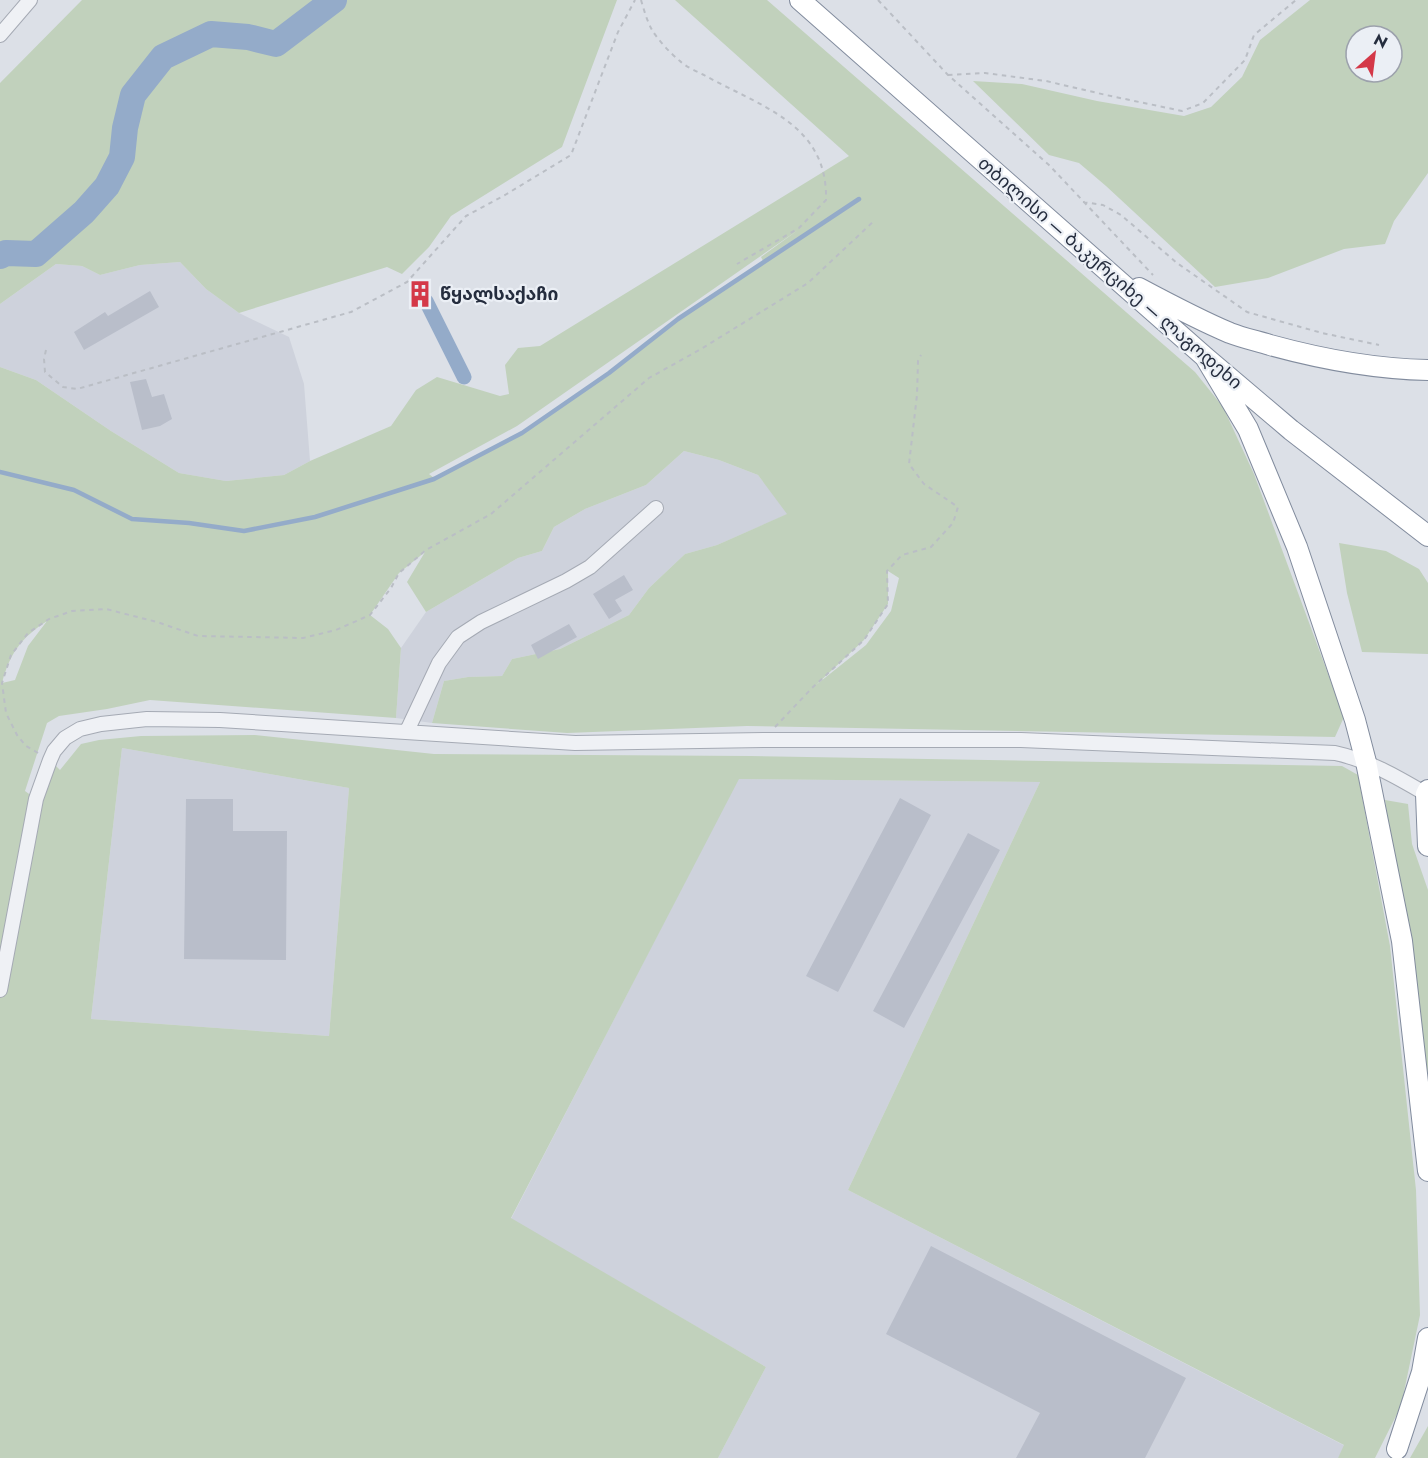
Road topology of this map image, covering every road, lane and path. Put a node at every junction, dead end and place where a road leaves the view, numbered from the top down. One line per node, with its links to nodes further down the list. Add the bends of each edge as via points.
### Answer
1 (30, 0): 7 (street)
2 (635, 0): 15 (path, via 618,32 571,155 466,216 407,282 351,312 77,389 63,387 45,372)
3 (641, 0): 11 (path, via 652,30 679,61 768,107 807,138 820,158 827,179 826,200 799,228)
4 (800, 0): 12 (highway, თბილისი — ბაკურციხე — ლაგოდეხი)
5 (878, 0): 8 (path)
6 (1296, 0): 8 (path, via 1254,36 1245,60 1203,103 1182,111 1047,81 985,73)
7 (0, 35)
8 (948, 75): 9 (path)
9 (1083, 201): 13 (path); 14 (path, via 1120,215 1177,263 1247,312)
10 (875, 220): 25 (path, via 808,283 649,378 491,514 426,550 399,573 370,615 336,630 303,638 198,636 106,609 72,611 28,633 11,655 2,683 6,713 26,746)
11 (737, 264)
12 (1111, 273): 17 (highway, თბილისი — ბაკურციხე — ლაგოდეხი); 18 (highway, via 1232,334 1336,360 1392,369)
13 (1160, 283)
14 (1379, 345)
15 (46, 350)
16 (921, 355): 23 (path, via 909,464 924,484 958,507 953,523 931,547 902,555 887,571 888,604 864,640)
17 (1205, 357): 20 (highway, თბილისი — ბაკურციხე — ლაგოდეხი); 21 (highway, via 1248,429 1293,538)
18 (1428, 369)
19 (656, 508): 22 (street, via 590,567 458,637 439,663)
20 (1428, 536)
21 (1355, 720): 24 (street, via 1350,738); 26 (highway)
22 (406, 731): 23 (street, via 575,743); 25 (street, via 147,719 80,729 65,738)
23 (763, 740): 24 (street, via 1021,740)
24 (1335, 753): 26 (street)
25 (50, 760): 29 (street, via 36,799)
26 (1366, 762): 27 (street); 30 (highway, via 1402,941)
27 (1427, 792): 28 (highway)
28 (1428, 846)
29 (0, 990)
30 (1428, 1171)
31 (1428, 1338): 33 (highway, via 1422,1372)
32 (1427, 1398): 33 (highway)
33 (1395, 1454)

